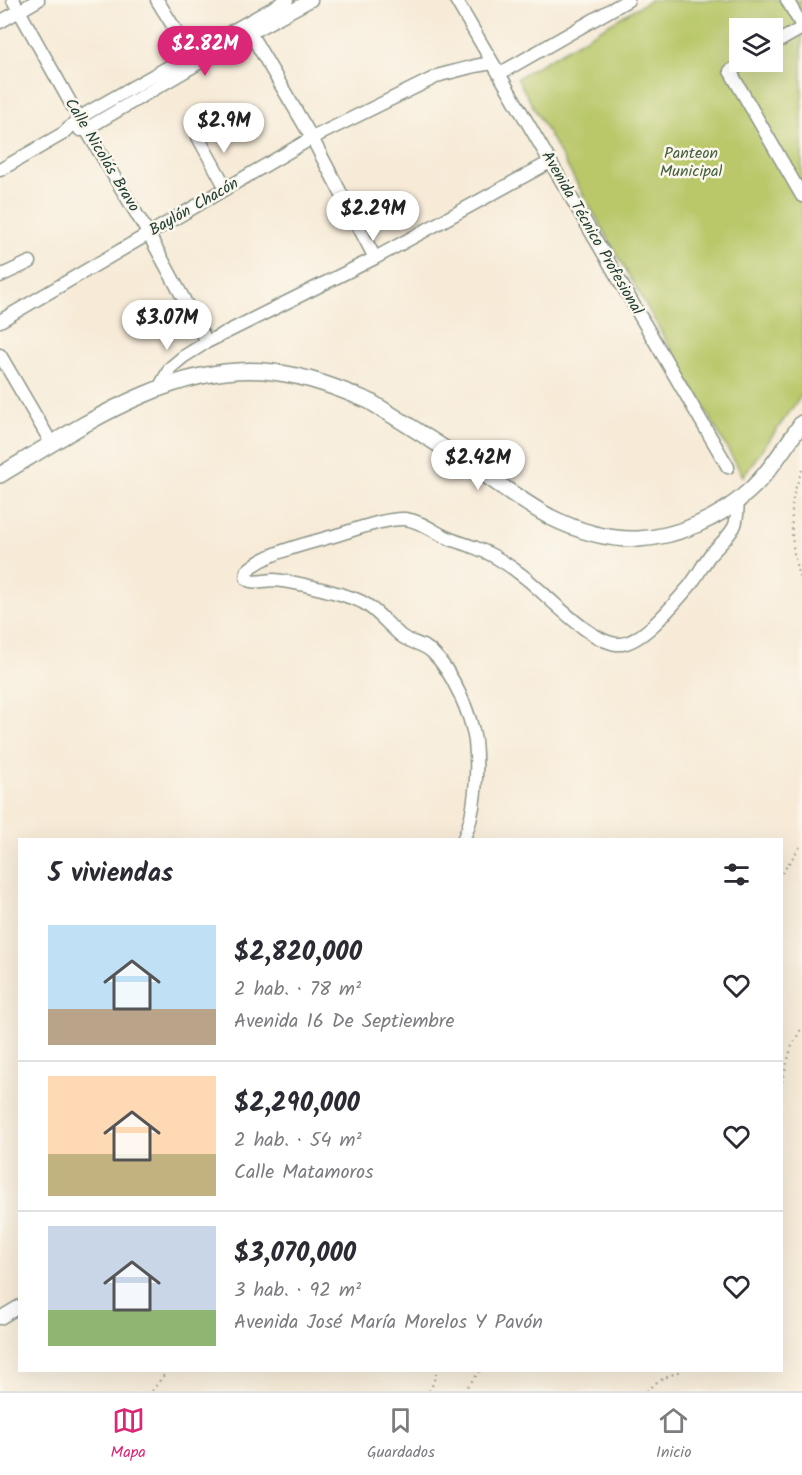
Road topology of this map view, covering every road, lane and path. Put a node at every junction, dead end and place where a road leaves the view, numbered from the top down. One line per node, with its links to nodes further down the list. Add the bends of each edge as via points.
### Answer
1 (38, 0): 8 (street)
2 (157, 0): 13 (street)
3 (287, 0): 11 (street)
4 (311, 0): 11 (street)
5 (456, 0): 14 (street, Avenida Técnico Profesional)
6 (628, 0): 14 (street, Baylón Chacón)
7 (788, 0): 10 (street)
8 (16, 6): 9 (street); 17 (street, Calle Nicolás Bravo)
9 (0, 22)
10 (802, 27): 12 (street)
11 (248, 29): 13 (street); 17 (street); 18 (street)
12 (783, 38)
13 (191, 55): 17 (street)
14 (496, 69): 18 (street, Baylón Chacón, via 475,66 440,75); 19 (street, Avenida Técnico Profesional)
15 (731, 72): 22 (street)
16 (211, 118): 21 (street, via 197,129 198,137)
17 (83, 124): 20 (street); 23 (street, Calle Nicolás Bravo)
18 (312, 138): 21 (street, Baylón Chacón); 24 (street)
19 (550, 162): 24 (street); 33 (street, Avenida Técnico Profesional)
20 (0, 170)
21 (226, 188): 23 (street, Baylón Chacón)
22 (802, 196)
23 (148, 233): 27 (street, Baylón Chacón); 28 (street, Calle Nicolás Bravo)
24 (375, 258): 28 (street)
25 (30, 262): 26 (street)
26 (0, 276)
27 (0, 321)
28 (207, 342): 30 (street, via 170,368)
29 (0, 355): 32 (street)
30 (158, 390): 32 (main road, via 104,413); 36 (main road, via 203,375 238,371 272,372 339,388 397,418 538,510 593,534 638,539 658,536 696,525)
31 (802, 423): 36 (main road, via 766,473)
32 (52, 444): 35 (main road)
33 (728, 467)
34 (802, 470): 37 (path, via 794,496 792,536)
35 (0, 475)
36 (738, 501): 38 (street, via 733,528 692,583 641,637 622,644 586,632 522,575 488,553 411,520 381,522 288,549 247,570 248,581 275,580 317,587 362,602 404,639 428,648 444,665 470,722 476,755 474,797)
37 (802, 584)
38 (464, 838)
39 (802, 844): 40 (path)
40 (783, 872)
41 (802, 1027): 42 (path, via 791,1048)
42 (783, 1078)
43 (18, 1307): 44 (street)
44 (0, 1318)
45 (166, 1372): 49 (path)
46 (437, 1372): 50 (path)
47 (479, 1372): 51 (path)
48 (678, 1372): 52 (path)
49 (152, 1391)
50 (429, 1391)
51 (464, 1391)
52 (647, 1391)

